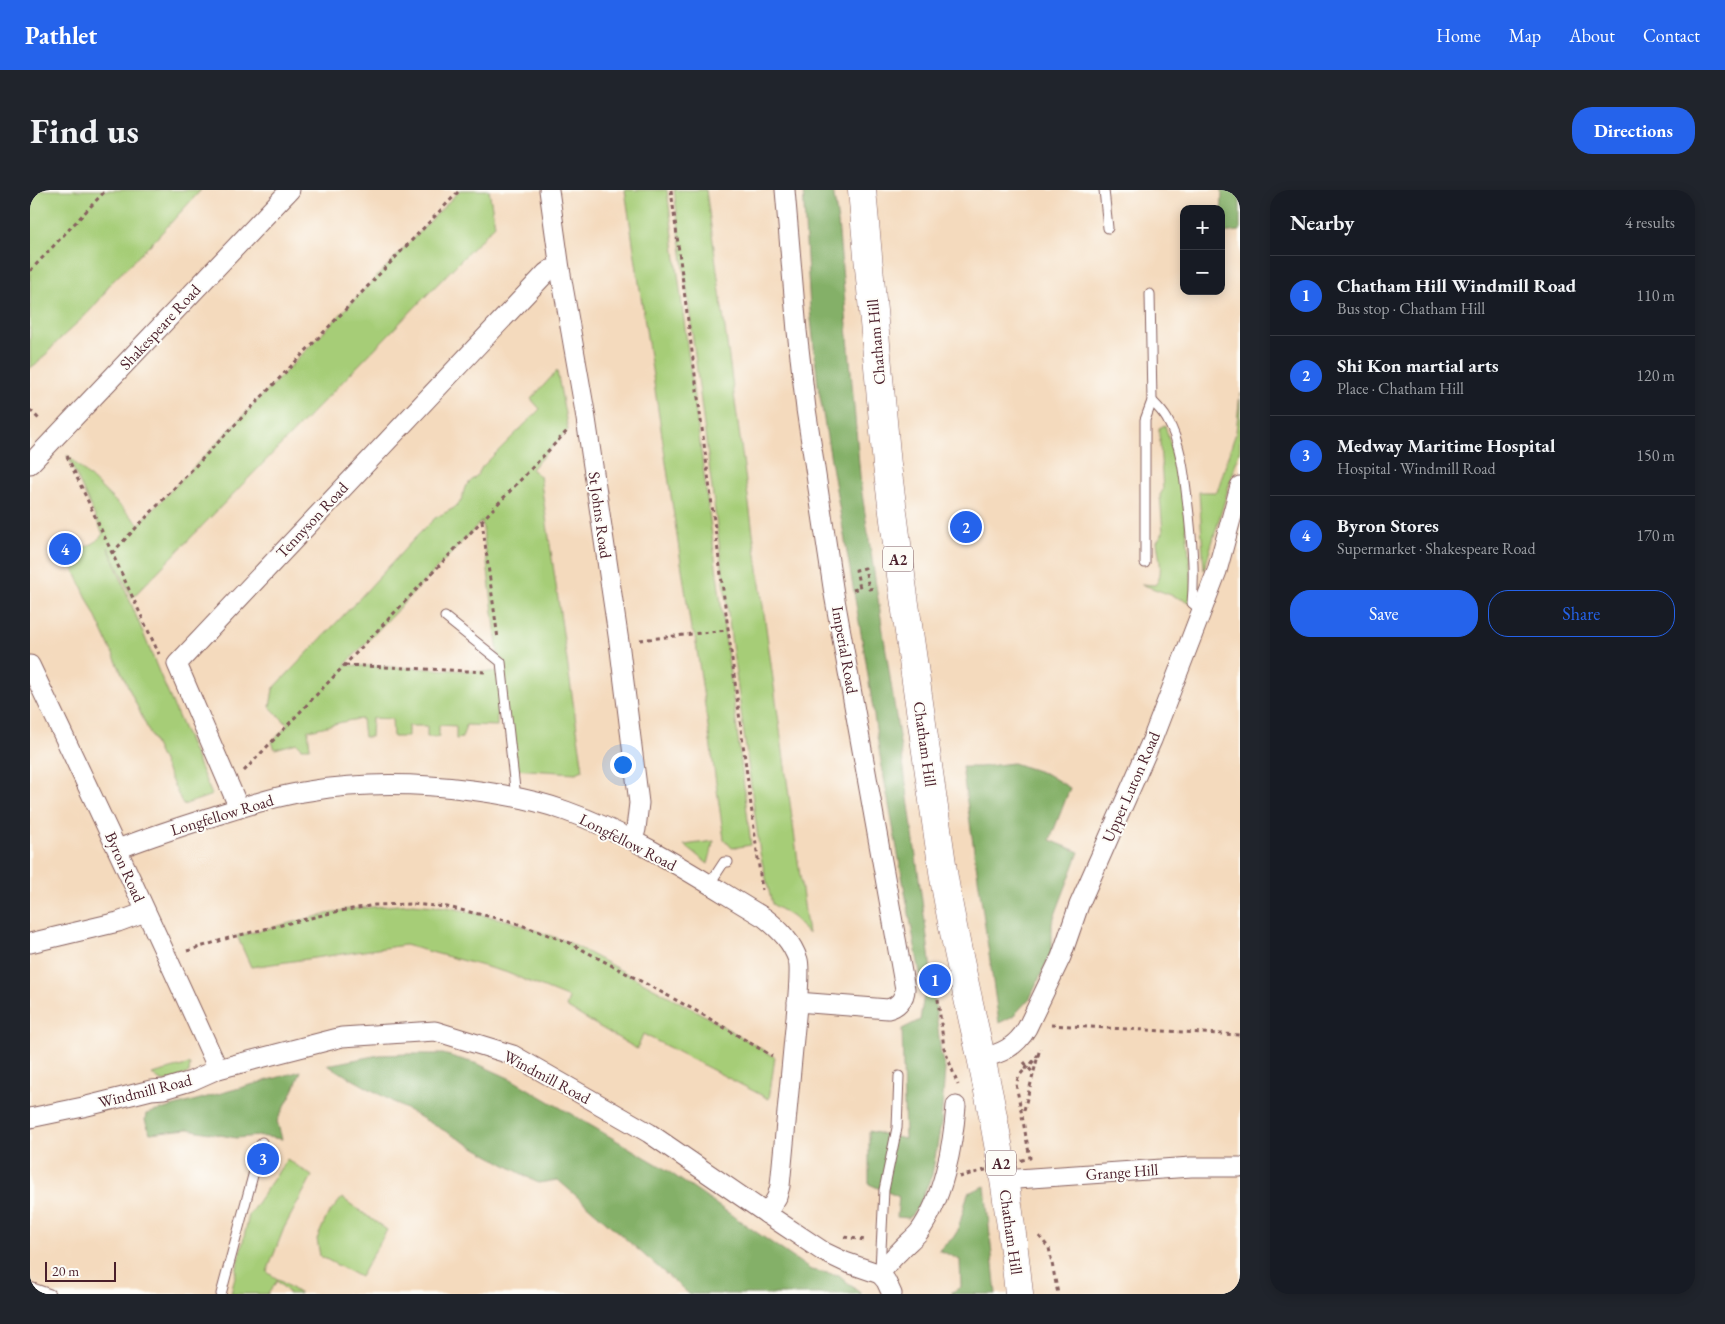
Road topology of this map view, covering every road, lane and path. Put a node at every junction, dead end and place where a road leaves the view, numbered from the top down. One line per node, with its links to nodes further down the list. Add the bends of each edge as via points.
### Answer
1 (106, 190): 11 (path)
2 (290, 190): 15 (street, Shakespeare Road)
3 (460, 190): 19 (path)
4 (549, 190): 10 (street, St Johns Road)
5 (671, 190): 25 (path)
6 (785, 190): 43 (street, Imperial Road, via 806,409 834,594 905,989 899,1003 888,1009)
7 (862, 190): 48 (main road, Chatham Hill / A2, via 886,466 902,583 949,907)
8 (1104, 190): 9 (lane)
9 (1108, 228)
10 (560, 269): 14 (street, St Johns Road); 28 (street, Tennyson Road, via 546,273)
11 (30, 271)
12 (1150, 294): 13 (lane)
13 (1152, 401): 20 (lane, via 1145,420); 23 (lane, via 1167,419 1180,453 1195,578 1192,603)
14 (586, 412): 18 (path); 26 (street, St Johns Road)
15 (57, 436): 16 (street, Shakespeare Road); 19 (path)
16 (30, 464)
17 (1240, 486): 23 (street, Upper Luton Road, via 1217,571)
18 (482, 520): 27 (path); 30 (path)
19 (112, 553): 28 (path, via 162,662)
20 (1145, 563)
21 (876, 588): 22 (path, via 869,589 866,568 856,570 860,588)
22 (850, 590)
23 (1202, 611): 44 (street, Upper Luton Road, via 1152,740)
24 (445, 617): 27 (lane)
25 (727, 630): 26 (path); 40 (path)
26 (619, 642): 35 (street, St Johns Road, via 639,803)
27 (501, 662): 31 (lane)
28 (177, 664): 32 (street)
29 (30, 665): 36 (street, Byron Road)
30 (345, 665): 31 (path); 32 (path)
31 (502, 672): 33 (lane)
32 (230, 785): 34 (street)
33 (516, 798): 34 (street, Longfellow Road, via 443,786 366,785 291,794); 35 (street, Longfellow Road, via 565,810)
34 (239, 808): 36 (street, Longfellow Road)
35 (633, 840): 38 (street, Longfellow Road)
36 (118, 850): 39 (street, Byron Road)
37 (728, 862): 38 (lane, via 724,862)
38 (709, 885): 40 (street, Longfellow Road)
39 (145, 912): 41 (street, via 118,922); 42 (street, Byron Road)
40 (765, 918): 43 (street, Longfellow Road, via 780,930 798,962)
41 (30, 943)
42 (167, 957): 49 (path, via 340,911 375,905 447,907 510,921 570,943); 50 (street, Byron Road)
43 (797, 1002): 49 (street, Longfellow Road)
44 (1030, 1024): 45 (path); 48 (street, Upper Luton Road, via 1013,1045 1000,1053)
45 (1240, 1035)
46 (1041, 1043): 47 (path)
47 (1038, 1054): 53 (path); 57 (path, bridge, via 1016,1084 1030,1158)
48 (981, 1058): 58 (main road, Chatham Hill / A2)
49 (792, 1067): 59 (street, Longfellow Road, via 780,1186)
50 (218, 1069): 54 (street, Windmill Road, via 191,1082); 59 (street, Windmill Road, via 347,1036 434,1032 513,1055 649,1133)
51 (899, 1076): 60 (lane, via 898,1128 884,1190)
52 (956, 1106): 60 (street, via 944,1176 930,1213 916,1236)
53 (1024, 1110)
54 (30, 1118)
55 (262, 1142): 63 (lane)
56 (1240, 1167): 58 (street, Grange Hill, via 1191,1167)
57 (959, 1177)
58 (1004, 1180): 65 (main road, Chatham Hill / A2)
59 (767, 1214): 60 (street, Windmill Road, via 824,1252)
60 (880, 1274): 64 (street)
61 (30, 1288): 62 (lane)
62 (50, 1294)
63 (221, 1294)
64 (892, 1294)
65 (1019, 1294)

